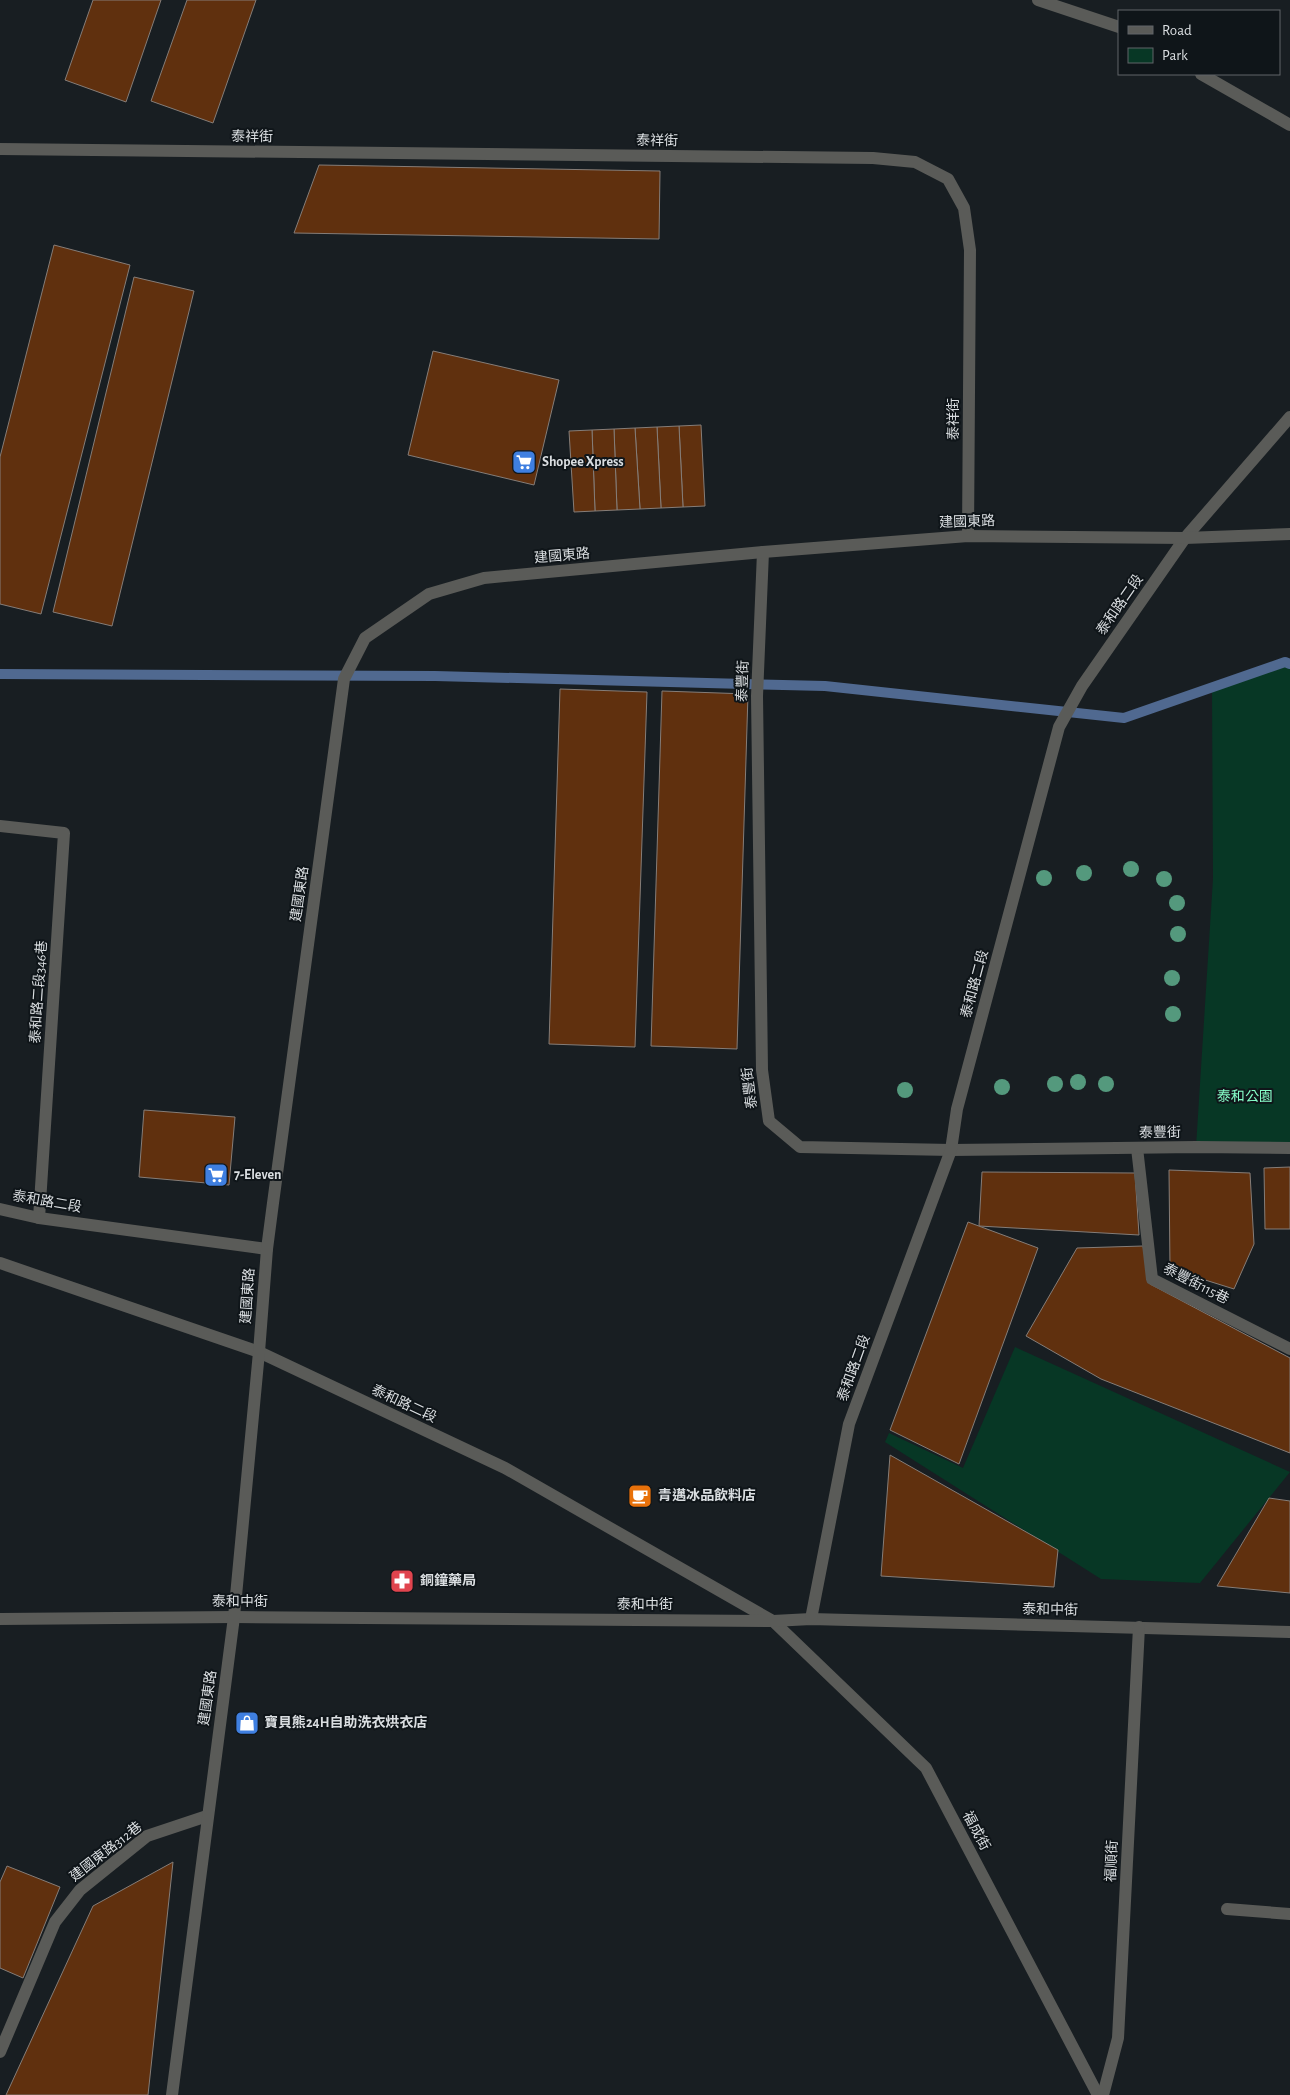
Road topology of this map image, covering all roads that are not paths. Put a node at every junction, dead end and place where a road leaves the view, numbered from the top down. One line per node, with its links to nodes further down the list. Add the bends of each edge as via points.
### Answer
1 (1038, 0): 2 (street)
2 (1118, 27)
3 (1203, 75): 4 (street)
4 (1290, 125)
5 (0, 149): 8 (street, 泰祥街, via 873,158 915,162 948,179 964,208 970,250)
6 (1290, 417): 9 (street, 泰和路二段)
7 (1290, 534): 9 (street, 建國東路)
8 (968, 536): 9 (street, 建國東路); 10 (street, 建國東路)
9 (1186, 538): 14 (street, 泰和路二段, via 1082,686 1059,726 959,1100)
10 (763, 552): 14 (street, 泰豐街, via 757,696 762,1070 769,1121 800,1147); 17 (street, 建國東路, via 484,578 429,594 365,638 344,678)
11 (0, 826): 16 (street, 泰和路二段346巷, via 64,833)
12 (1137, 1148): 13 (street, 泰豐街); 14 (street, 泰豐街); 19 (street, 泰豐街115巷, via 1152,1279)
13 (1290, 1148)
14 (950, 1150): 23 (street, 泰和路二段, via 849,1424)
15 (0, 1209): 16 (street, 泰和路二段)
16 (39, 1218): 17 (street, 泰和路二段)
17 (267, 1249): 20 (street, 建國東路)
18 (0, 1263): 20 (street, 泰和路二段)
19 (1290, 1349)
20 (259, 1352): 21 (street, 建國東路); 24 (street, 泰和路二段, via 505,1468)
21 (234, 1617): 22 (street, 泰和中街); 24 (street, 泰和中街); 27 (street, 建國東路)
22 (0, 1619)
23 (811, 1619): 24 (street, 泰和中街); 25 (street, 泰和中街)
24 (773, 1621): 32 (street, 福成街, via 926,1768)
25 (1139, 1627): 26 (street, 泰和中街); 33 (street, 福順街, via 1118,2038)
26 (1290, 1632)
27 (207, 1816): 30 (street, 建國東路312巷, via 146,1836 80,1890 55,1922); 31 (street, 建國東路)
28 (1227, 1909): 29 (street)
29 (1290, 1914)
30 (0, 2052)
31 (172, 2095)
32 (1098, 2095)
33 (1103, 2095)

